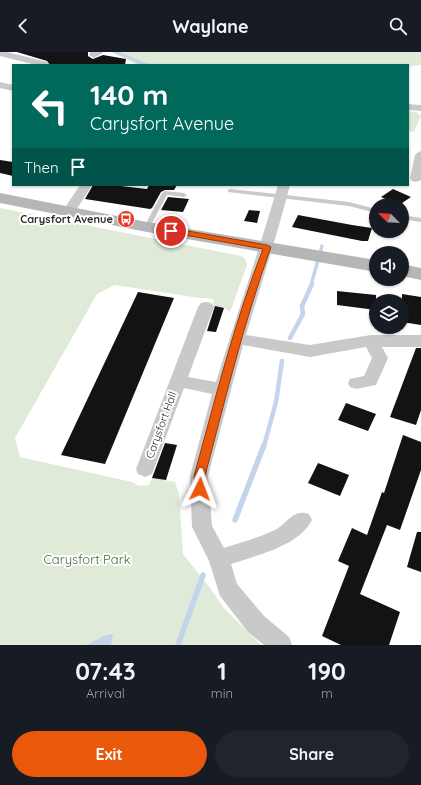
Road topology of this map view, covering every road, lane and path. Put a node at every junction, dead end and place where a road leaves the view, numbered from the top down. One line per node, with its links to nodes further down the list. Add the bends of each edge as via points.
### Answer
1 (9, 54): 2 (street)
2 (44, 64)
3 (0, 85): 4 (street)
4 (12, 88)
5 (409, 107): 6 (street)
6 (421, 108)
7 (421, 155): 8 (street)
8 (416, 178)
9 (85, 186): 15 (street)
10 (282, 190): 11 (lane); 14 (lane); 19 (street)
11 (230, 191)
12 (184, 195): 18 (lane, via 166,193)
13 (0, 198): 15 (main road)
14 (369, 209)
15 (68, 212): 18 (main road)
16 (409, 218): 17 (lane)
17 (420, 220)
18 (147, 227): 19 (main road)
19 (267, 247): 20 (main road); 24 (street)
20 (369, 265)
21 (409, 271): 22 (main road)
22 (421, 274)
23 (206, 307): 27 (street, Carysfort Hall)
24 (238, 339): 26 (street, via 310,351); 29 (street)
25 (421, 341): 26 (street)
26 (371, 342): 28 (street, via 380,358 370,381)
27 (178, 381): 29 (street, Carysfort Hall); 30 (street, Carysfort Hall)
28 (356, 383)
29 (222, 390): 32 (street, via 199,476 202,527)
30 (145, 469)
31 (302, 520): 32 (street, via 282,537)
32 (219, 559): 33 (street, via 228,589 256,624)
33 (281, 645)

